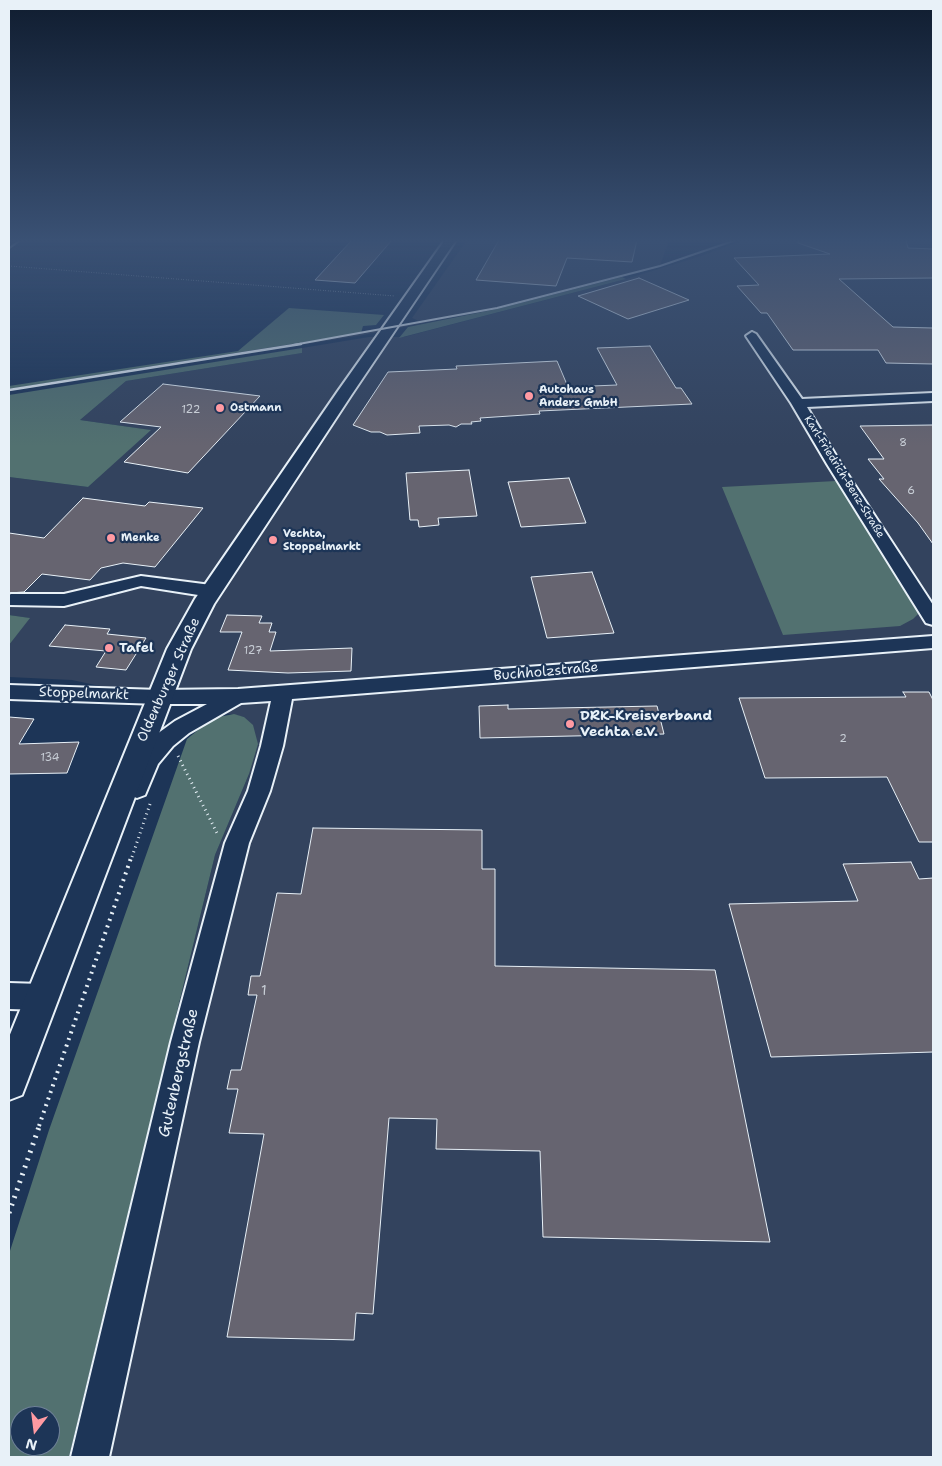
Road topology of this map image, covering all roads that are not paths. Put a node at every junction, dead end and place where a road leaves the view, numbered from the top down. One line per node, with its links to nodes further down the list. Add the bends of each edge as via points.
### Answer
1 (403, 308): 5 (main road, Oldenburger Straße)
2 (752, 336): 4 (street, Karl-Friedrich-Benz-Straße)
3 (933, 397): 4 (street)
4 (798, 403): 7 (street, Karl-Friedrich-Benz-Straße)
5 (211, 591): 6 (street, via 141,580 64,600); 12 (main road, Oldenburger Straße, via 179,649)
6 (11, 600)
7 (933, 619)
8 (933, 642): 10 (street, Buchholzstraße)
9 (9, 692): 12 (street, Stoppelmarkt)
10 (283, 693): 11 (street, Buchholzstraße); 16 (street, Gutenbergstraße, via 272,746 259,791 237,844 185,1042)
11 (238, 696): 12 (street, Buchholzstraße); 13 (street, via 182,727 165,740 149,760 107,859)
12 (159, 697): 13 (main road, Oldenburger Straße)
13 (60, 947): 14 (main road, Oldenburger Straße)
14 (25, 997): 15 (main road, Oldenburger Straße)
15 (9, 1082)
16 (90, 1457)

